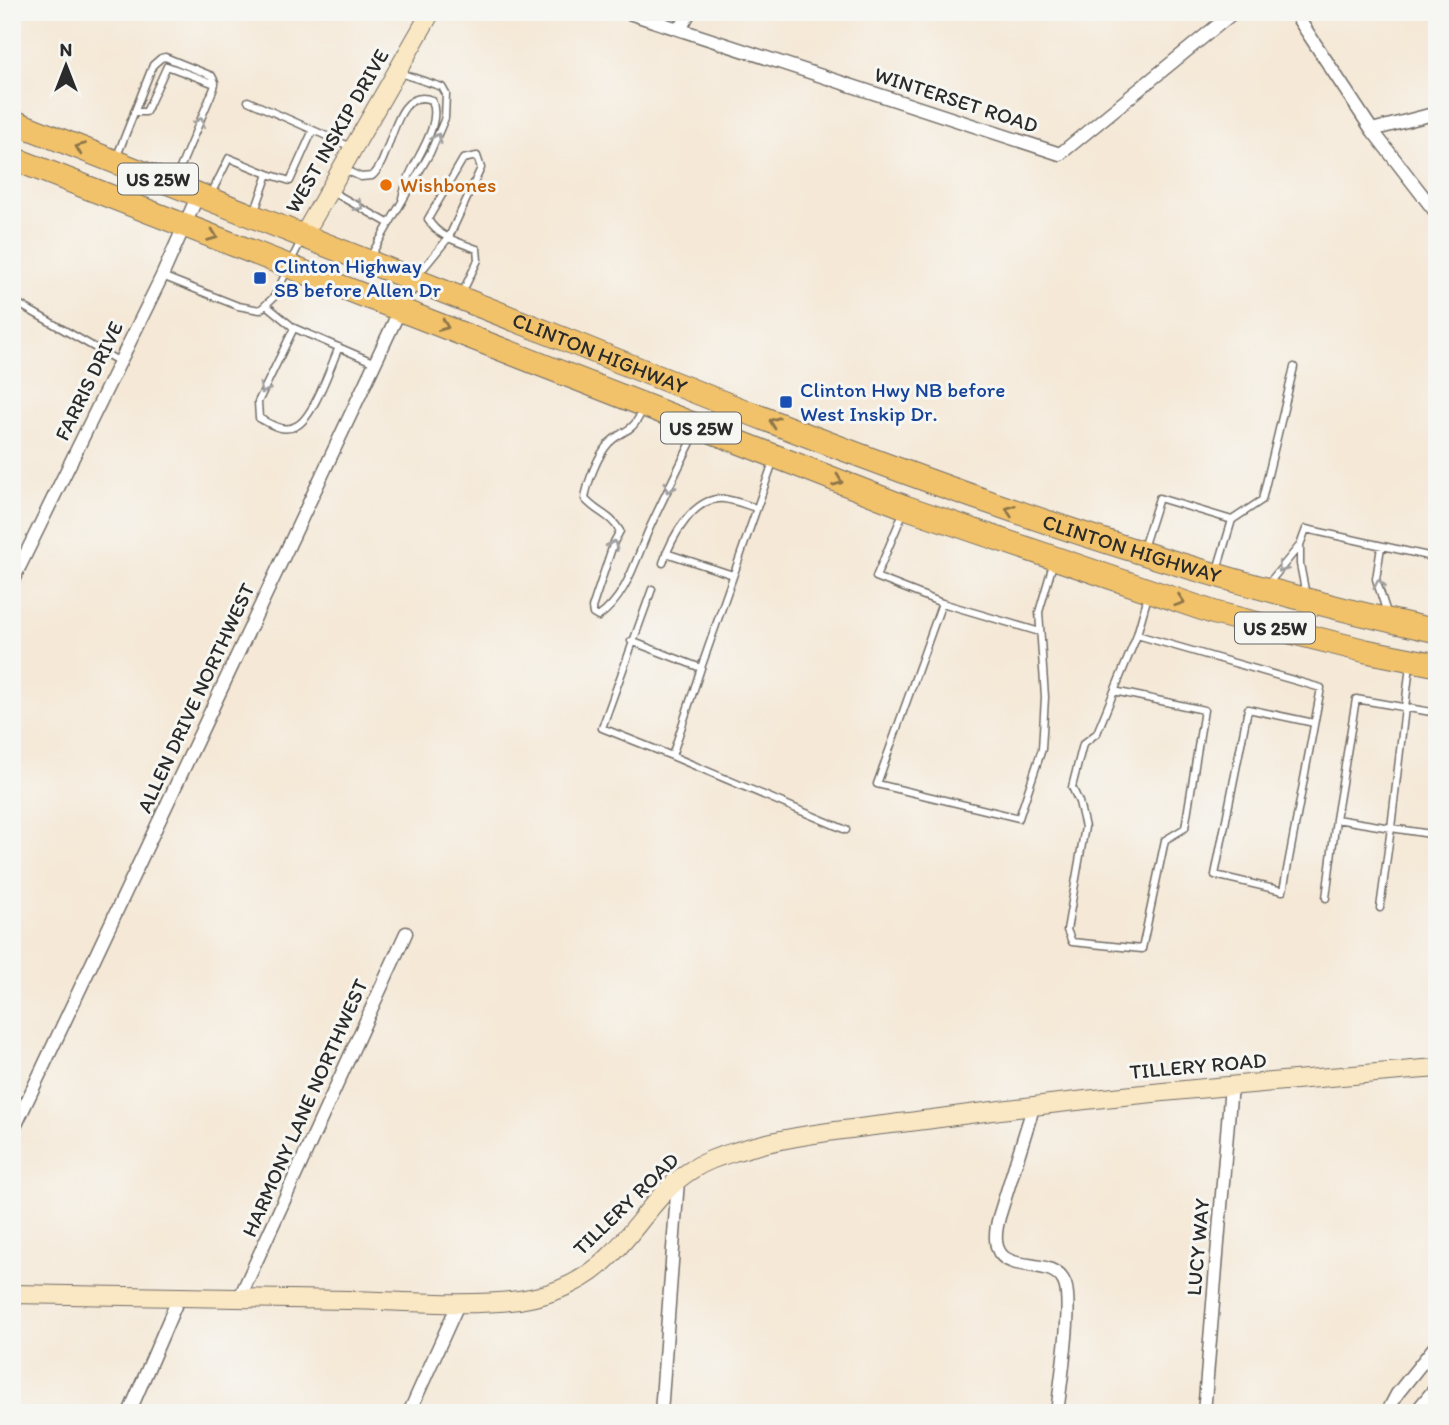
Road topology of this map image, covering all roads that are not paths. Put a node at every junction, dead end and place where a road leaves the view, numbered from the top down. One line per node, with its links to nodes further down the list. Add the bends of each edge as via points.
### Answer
1 (431, 12): 7 (street, WEST INSKIP DRIVE)
2 (626, 12): 6 (street, WINTERSET ROAD)
3 (690, 12): 6 (street)
4 (1234, 12): 6 (street, WINTERSET ROAD, via 1060,154)
5 (1294, 12): 14 (street)
6 (680, 29)
7 (397, 71): 15 (street, WEST INSKIP DRIVE); 23 (lane, one-way to 7, via 430,153 447,107 442,87)
8 (215, 84): 10 (lane, via 167,66 146,112); 10 (lane, via 212,76 161,58 153,65); 20 (lane, one-way to 8)
9 (248, 101): 13 (lane)
10 (134, 112): 17 (lane)
11 (1437, 113): 14 (street)
12 (12, 121): 17 (highway, CLINTON HIGHWAY / US 25W, one-way to 12)
13 (313, 130): 15 (lane); 19 (lane, via 290,181)
14 (1372, 130): 24 (street)
15 (353, 148): 18 (street, WEST INSKIP DRIVE)
16 (12, 158): 27 (highway, CLINTON HIGHWAY / US 25W)
17 (115, 162): 20 (highway, CLINTON HIGHWAY / US 25W)
18 (342, 169): 21 (street, WEST INSKIP DRIVE); 23 (lane, via 354,176 372,176 403,109 414,99 432,100 430,129)
19 (268, 174): 22 (lane, via 229,158); 25 (lane)
20 (173, 185): 22 (highway, CLINTON HIGHWAY / US 25W)
21 (329, 190): 26 (lane, one-way to 26); 28 (street, WEST INSKIP DRIVE)
22 (203, 197): 25 (highway, CLINTON HIGHWAY / US 25W); 27 (street, FARRIS DRIVE)
23 (402, 198): 26 (lane)
24 (1437, 214)
25 (253, 217): 28 (highway, CLINTON HIGHWAY / US 25W)
26 (388, 223): 30 (lane)
27 (185, 225): 31 (highway, CLINTON HIGHWAY / US 25W, one-way to 31); 32 (street, FARRIS DRIVE)
28 (303, 236): 30 (highway, CLINTON HIGHWAY / US 25W); 31 (lane)
29 (449, 237): 29 (lane, via 481,168 477,156 463,159 428,219); 33 (lane); 34 (lane, via 477,250 478,260)
30 (367, 261): 33 (highway, CLINTON HIGHWAY / US 25W)
31 (289, 265): 36 (lane); 37 (highway, CLINTON HIGHWAY / US 25W)
32 (162, 276): 36 (lane, via 249,309); 40 (street, FARRIS DRIVE)
33 (414, 280): 34 (highway, CLINTON HIGHWAY / US 25W); 37 (street, ALLEN DRIVE NORTHWEST)
34 (460, 298): 43 (highway, CLINTON HIGHWAY / US 25W)
35 (17, 303): 40 (lane)
36 (266, 305): 38 (lane)
37 (401, 309): 41 (street, ALLEN DRIVE NORTHWEST); 44 (highway, CLINTON HIGHWAY / US 25W, one-way to 44)
38 (293, 328): 39 (lane); 39 (lane, one-way to 39, via 258,402 260,418 278,428 296,427 308,415)
39 (339, 347): 41 (lane)
40 (120, 362): 61 (street, FARRIS DRIVE)
41 (376, 363): 92 (street, ALLEN DRIVE NORTHWEST)
42 (1294, 367): 50 (lane, via 1262,500)
43 (659, 377): 44 (highway); 47 (highway, CLINTON HIGHWAY / US 25W, one-way to 43)
44 (644, 406): 45 (highway, CLINTON HIGHWAY / US 25W); 45 (lane, one-way to 44, via 626,583 613,606 598,617 592,608 620,531 613,519 585,499 587,486 609,443 635,426)
45 (699, 427): 46 (highway, CLINTON HIGHWAY / US 25W)
46 (775, 457): 48 (highway, CLINTON HIGHWAY / US 25W, one-way to 48); 49 (lane)
47 (961, 492): 51 (highway); 55 (highway, CLINTON HIGHWAY / US 25W, one-way to 47)
48 (905, 507): 51 (highway, CLINTON HIGHWAY / US 25W); 66 (lane, via 876,577)
49 (756, 508): 54 (lane, via 722,499 704,503 685,519); 59 (lane)
50 (1232, 520): 55 (lane, via 1159,498); 60 (lane)
51 (951, 523): 57 (highway, CLINTON HIGHWAY / US 25W)
52 (1300, 545): 53 (lane, via 1306,529); 63 (lane, one-way to 63); 65 (lane)
53 (1381, 547): 56 (lane); 68 (lane, one-way to 53, via 1376,579)
54 (666, 553): 58 (lane); 59 (lane)
55 (1141, 553): 60 (highway, CLINTON HIGHWAY / US 25W)
56 (1437, 558)
57 (1055, 559): 64 (highway, CLINTON HIGHWAY / US 25W); 70 (lane, via 1039,612)
58 (663, 563)
59 (733, 575): 76 (lane)
60 (1216, 576): 63 (highway, CLINTON HIGHWAY / US 25W)
61 (12, 582)
62 (652, 589): 73 (lane)
63 (1263, 589): 65 (highway, CLINTON HIGHWAY / US 25W)
64 (1150, 591): 71 (lane); 72 (highway, CLINTON HIGHWAY / US 25W, one-way to 72, via 1215,613)
65 (1307, 600): 67 (highway, CLINTON HIGHWAY / US 25W)
66 (942, 603): 70 (lane); 70 (lane, via 877,784 1018,818 1042,749 1045,697)
67 (1334, 607): 68 (highway, CLINTON HIGHWAY / US 25W); 72 (highway)
68 (1389, 621): 69 (highway, CLINTON HIGHWAY / US 25W)
69 (1437, 631)
70 (1040, 632)
71 (1137, 635): 77 (lane); 80 (lane, via 1321,688)
72 (1324, 640): 74 (highway, CLINTON HIGHWAY / US 25W)
73 (632, 641): 76 (lane); 81 (lane, via 602,727)
74 (1410, 660): 75 (highway, CLINTON HIGHWAY / US 25W); 78 (lane)
75 (1437, 665)
76 (701, 668): 81 (lane)
77 (1114, 691): 77 (lane, via 1097,733 1083,744 1072,787 1085,827 1067,930 1072,942 1142,949 1166,840 1185,828 1205,710)
78 (1405, 707): 79 (lane); 82 (lane, via 1356,699); 83 (lane)
79 (1437, 713)
80 (1314, 723): 80 (lane, via 1283,891 1215,875 1248,709)
81 (671, 756): 84 (lane)
82 (1336, 819): 83 (lane); 86 (lane)
83 (1391, 828): 85 (lane); 87 (lane)
84 (846, 830)
85 (1437, 835)
86 (1326, 898)
87 (1380, 908)
88 (405, 933): 96 (street, HARMONY LANE NORTHWEST)
89 (1437, 1068): 90 (street, TILLERY ROAD)
90 (1231, 1085): 91 (street, TILLERY ROAD); 104 (street, LUCY WAY)
91 (1034, 1105): 93 (street, TILLERY ROAD, via 760,1144 715,1158); 103 (street, via 995,1233 1003,1256 1014,1263 1056,1272 1064,1281 1068,1305)
92 (12, 1133)
93 (678, 1180): 97 (street, TILLERY ROAD, via 611,1255 578,1281 519,1300); 102 (street)
94 (12, 1294): 95 (street, TILLERY ROAD)
95 (178, 1299): 96 (street, TILLERY ROAD); 100 (street)
96 (239, 1299): 97 (street, TILLERY ROAD)
97 (459, 1302): 101 (street)
98 (1437, 1344): 105 (street)
99 (1437, 1385): 106 (street)
100 (129, 1413)
101 (409, 1413)
102 (661, 1413)
103 (1057, 1413)
104 (1204, 1413)
105 (1387, 1413)
106 (1415, 1413)

